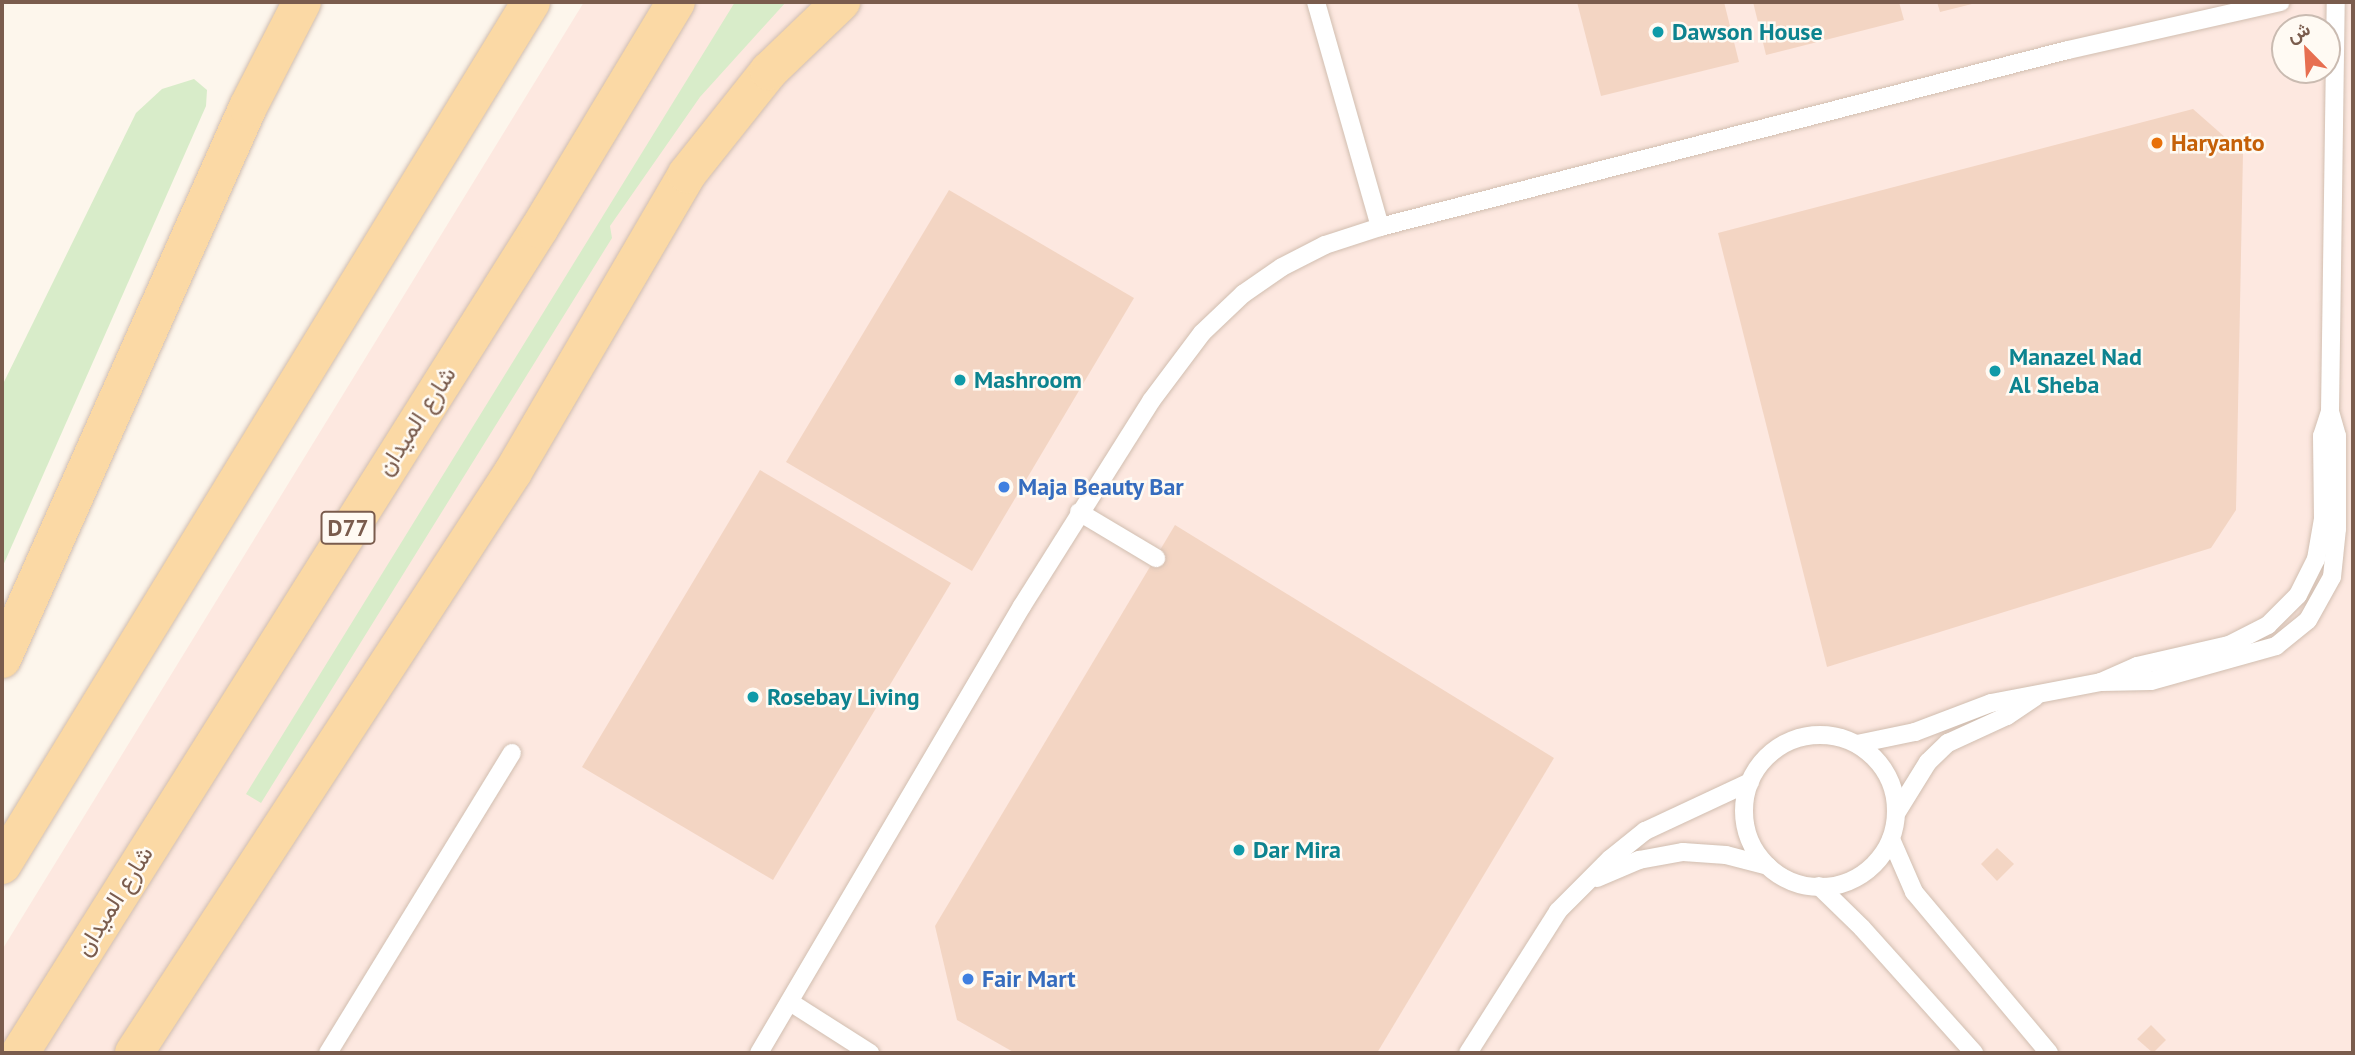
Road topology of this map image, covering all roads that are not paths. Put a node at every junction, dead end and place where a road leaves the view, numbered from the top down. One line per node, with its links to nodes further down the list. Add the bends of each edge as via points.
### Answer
1 (302, 2): 11 (main road, via 248,107)
2 (531, 2): 18 (main road)
3 (676, 2): 23 (main road, شارع الميدان / D77, via 539,229)
4 (841, 2): 24 (main road, via 769,71 687,174 513,472)
5 (1316, 2): 8 (lane)
6 (2281, 2): 8 (lane, via 2068,50)
7 (2336, 2): 12 (lane, via 2330,412 2337,436 2337,554 2332,577 2308,620 2257,655 2143,682 2101,682)
8 (1380, 227): 9 (lane, via 1325,245 1243,294 1177,362)
9 (1079, 512): 10 (lane); 22 (lane)
10 (1156, 558)
11 (2, 659)
12 (2037, 695): 13 (lane, via 1991,703 1915,732); 16 (lane, via 2007,716 1948,743 1928,762)
13 (1857, 744): 15 (lane, via 1836,736 1801,737 1770,754); 16 (lane, via 1880,763 1889,778)
14 (512, 753): 25 (lane)
15 (1750, 782): 19 (lane, via 1744,818 1756,853); 20 (lane, via 1645,831)
16 (1896, 812): 17 (lane)
17 (1891, 839): 21 (lane, via 1870,869 1854,879); 30 (lane, via 1919,900)
18 (2, 865)
19 (1769, 866): 20 (lane, via 1726,855 1683,852 1639,860); 21 (lane, via 1800,884)
20 (1587, 883): 28 (lane, via 1553,919)
21 (1819, 886): 29 (lane)
22 (790, 1002): 26 (lane); 27 (lane)
23 (20, 1053)
24 (134, 1053)
25 (328, 1053)
26 (759, 1053)
27 (870, 1053)
28 (1468, 1053)
29 (1974, 1053)
30 (2049, 1053)

